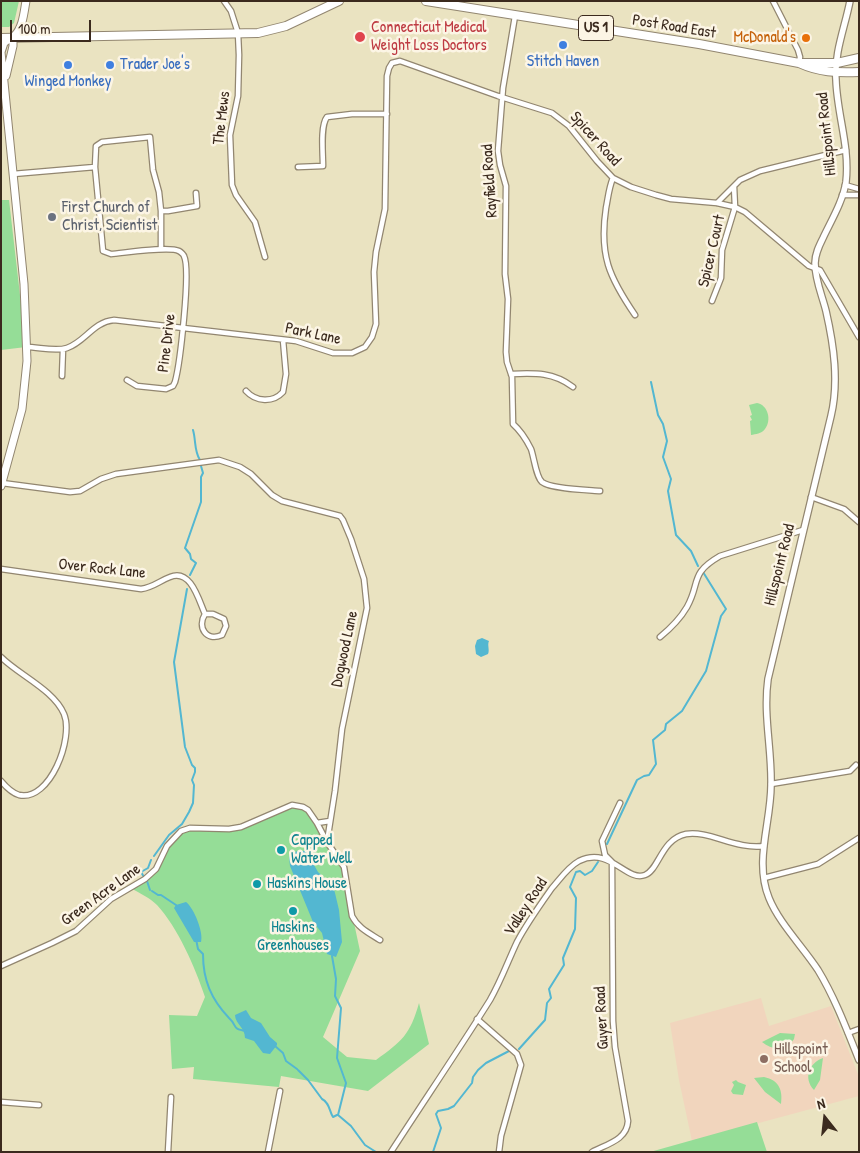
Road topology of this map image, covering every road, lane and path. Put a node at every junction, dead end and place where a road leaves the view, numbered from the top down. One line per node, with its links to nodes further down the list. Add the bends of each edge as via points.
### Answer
1 (26, 1): 10 (main road, via 21,24)
2 (224, 1): 8 (street, The Mews)
3 (339, 1): 8 (main road, via 279,29)
4 (426, 1): 7 (main road, Post Road East / US 1)
5 (773, 1): 13 (street, via 798,50)
6 (850, 1): 14 (street, Hillspoint Road)
7 (515, 16): 13 (main road, Post Road East / US 1); 17 (street, Rayfield Road)
8 (238, 33): 10 (main road); 34 (street, The Mews, via 238,96 230,135 232,185 255,222)
9 (1, 38): 10 (main road)
10 (13, 38): 22 (main road, via 5,88)
11 (859, 58): 14 (main road, Post Road East / US 1)
12 (400, 61): 17 (street, Spicer Road); 18 (street, Park Lane, via 392,63 389,68)
13 (799, 63): 14 (main road, Post Road East / US 1); 15 (main road, Post Road East / US 1, via 814,70)
14 (837, 63): 15 (street, Hillspoint Road)
15 (836, 72): 16 (main road, Post Road East / US 1); 19 (street, Hillspoint Road)
16 (859, 72)
17 (503, 98): 23 (street, Spicer Road, via 558,118); 43 (street, Rayfield Road, via 498,158 506,186 506,352)
18 (387, 114): 21 (street, via 327,117 323,129 323,166); 40 (street, Park Lane, via 386,203 374,267 374,334 365,347 346,353 328,352 304,343)
19 (846, 150): 24 (street, Hillspoint Road); 25 (street, via 760,171)
20 (95, 166): 22 (street); 32 (street, via 96,146 102,142 150,137); 33 (street, via 103,251 110,254)
21 (298, 167)
22 (14, 174): 41 (main road)
23 (613, 178): 30 (street, Spicer Road, via 656,196); 37 (street, via 604,225 606,259 613,279)
24 (845, 185): 26 (street); 29 (street, Hillspoint Road)
25 (734, 186): 30 (street); 31 (street, Spicer Court)
26 (859, 189)
27 (196, 194): 32 (street, via 197,206)
28 (859, 195): 29 (street)
29 (842, 196): 35 (street, Hillspoint Road, via 817,252)
30 (717, 203): 31 (street, Spicer Road)
31 (735, 207): 35 (street, Spicer Road); 36 (street, Spicer Court, via 722,250 721,278)
32 (161, 211): 33 (street)
33 (161, 249): 38 (street, Pine Drive, via 176,250 183,254 185,260)
34 (265, 257)
35 (815, 268): 39 (street, Spicer Road, via 820,270); 50 (street, Hillspoint Road, via 829,328 836,384)
36 (712, 301)
37 (635, 315)
38 (182, 328): 40 (street, Park Lane); 42 (street, Park Lane, via 109,321); 45 (street, Pine Drive, via 173,386 166,389 137,386)
39 (859, 337)
40 (283, 340): 47 (street, via 286,374 282,392 266,400)
41 (26, 347): 42 (street); 48 (main road, via 23,403)
42 (63, 349): 44 (street)
43 (511, 374): 46 (street, via 551,375); 49 (street, Rayfield Road, via 513,424 531,449 539,478 543,483 556,486)
44 (62, 376)
45 (127, 380)
46 (573, 387)
47 (246, 391)
48 (2, 484): 61 (street, Dogwood Lane, via 80,492 101,478 116,474 219,460 240,467 282,502 340,516 364,579 367,608 342,729)
49 (600, 491)
50 (811, 497): 51 (street, via 844,509); 52 (street, Hillspoint Road)
51 (859, 522)
52 (803, 530): 55 (street, via 720,556 709,563 696,579 685,610); 59 (street, Hillspoint Road, via 767,685)
53 (1, 569): 54 (street, Over Rock Lane, via 141,589 177,575 191,584)
54 (205, 614): 54 (street, Over Rock Lane, via 224,619 226,626 222,636 216,638 202,629)
55 (660, 637)
56 (1, 657): 58 (street, via 56,701 67,729 60,761 44,785 23,795 15,793)
57 (856, 766): 59 (street, via 850,770)
58 (1, 781)
59 (771, 784): 65 (street, Hillspoint Road)
60 (620, 803): 66 (street, via 602,841 605,855)
61 (330, 821): 62 (street); 64 (street, Dogwood Lane)
62 (317, 823): 64 (street, Green Acre Lane); 69 (street, Green Acre Lane, via 308,810 292,805 236,828 185,829 172,839 156,869 146,879 111,899 76,930)
63 (859, 838): 67 (street, via 818,864)
64 (327, 842): 68 (street, Green Acre Lane, via 344,868 355,922)
65 (764, 846): 66 (street, Valley Road, via 742,846 689,834 668,845 644,876 635,875); 67 (street, Hillspoint Road)
66 (612, 862): 70 (street, Valley Road, via 593,857 575,864 550,891 523,931); 82 (street, Guyer Road, via 613,1021 628,1128 620,1138)
67 (764, 878): 72 (street, Hillspoint Road, via 773,906 824,981)
68 (380, 940)
69 (1, 966)
70 (477, 1020): 80 (street, Valley Road); 81 (street, via 518,1054 522,1065)
71 (859, 1029): 72 (street)
72 (848, 1033): 73 (street, Hillspoint Road)
73 (859, 1060)
74 (280, 1091): 79 (street)
75 (171, 1097): 78 (street)
76 (1, 1102): 77 (street)
77 (38, 1106)
78 (168, 1152)
79 (268, 1152)
80 (391, 1152)
81 (499, 1152)
82 (592, 1152)

